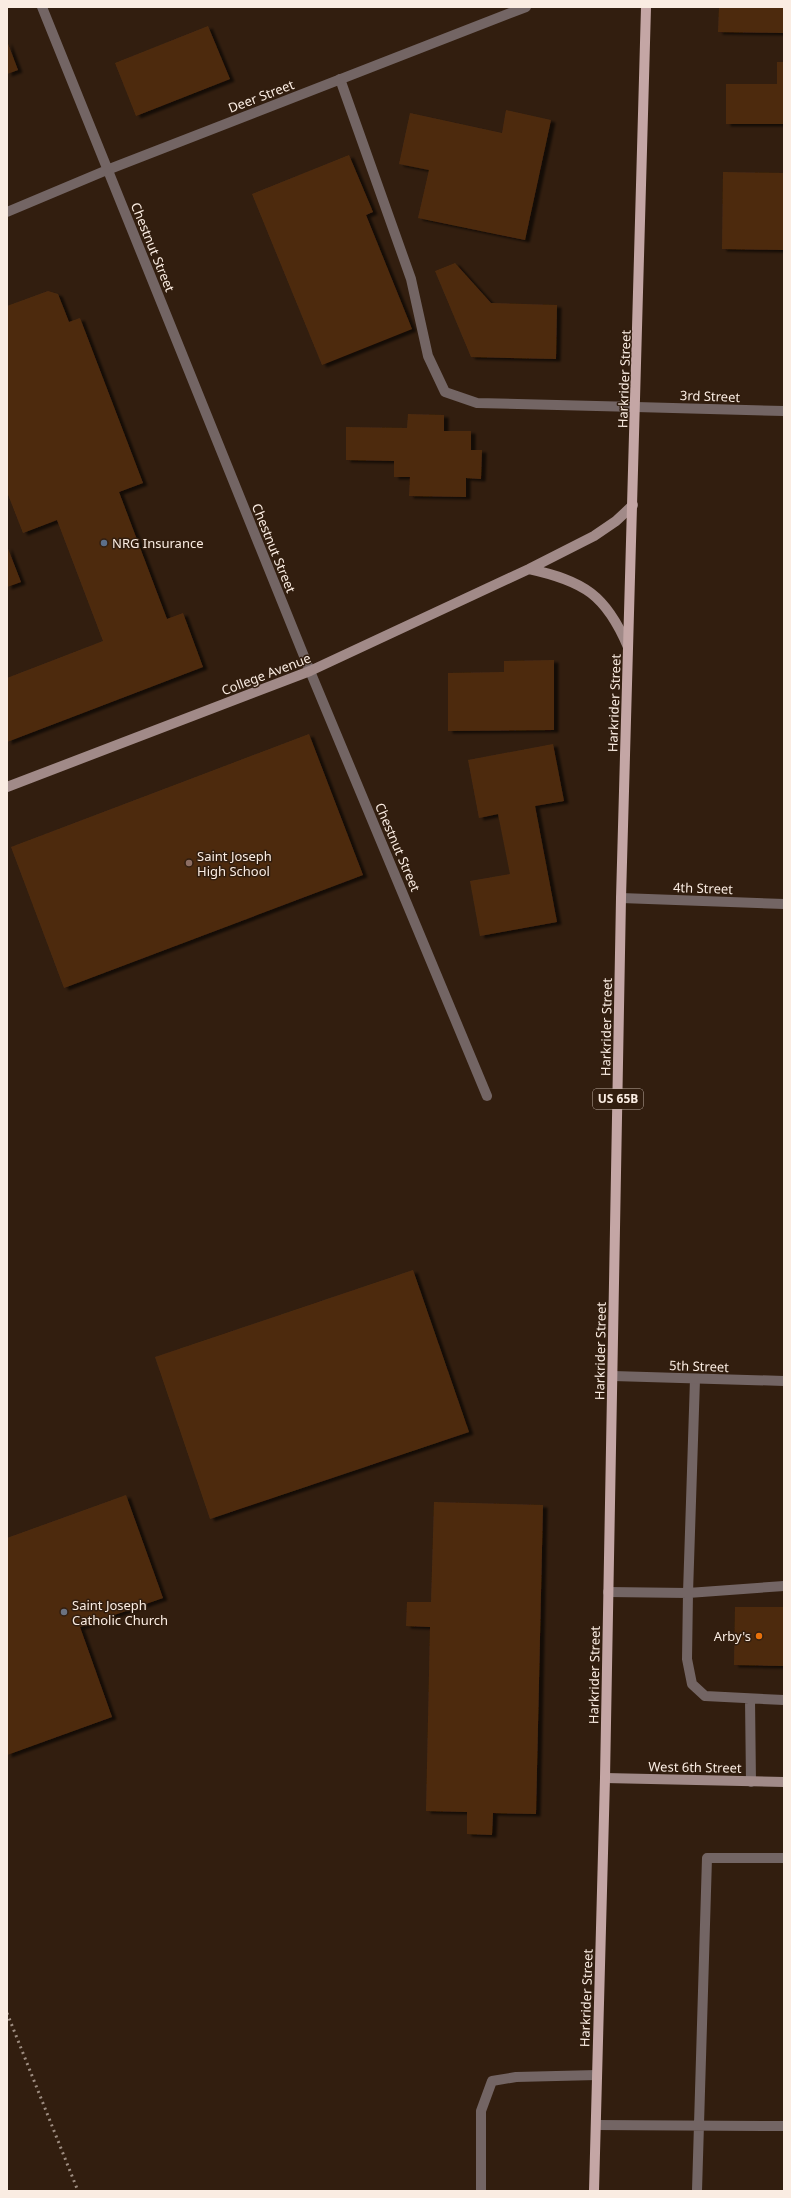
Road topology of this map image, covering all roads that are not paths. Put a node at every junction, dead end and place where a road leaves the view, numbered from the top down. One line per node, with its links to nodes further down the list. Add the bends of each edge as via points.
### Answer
1 (42, 7): 5 (street, Chestnut Street)
2 (526, 7): 4 (street, Deer Street)
3 (646, 7): 7 (main road, Harkrider Street / US 65B)
4 (340, 79): 5 (street, Deer Street); 7 (street, 3rd Street, via 411,279 428,356 445,392 477,403)
5 (107, 170): 6 (street, Deer Street); 12 (street, Chestnut Street)
6 (7, 212)
7 (636, 406): 8 (street, 3rd Street); 9 (main road, Harkrider Street / US 65B)
8 (784, 411)
9 (633, 505): 10 (street, College Avenue, via 594,536); 11 (main road, Harkrider Street / US 65B)
10 (529, 569): 11 (street, via 572,580 596,597 613,616); 12 (street, College Avenue)
11 (629, 648): 14 (main road, Harkrider Street / US 65B)
12 (310, 671): 13 (street, College Avenue); 16 (street, Chestnut Street)
13 (7, 787)
14 (621, 898): 15 (street, 4th Street); 17 (main road, Harkrider Street / US 65B)
15 (784, 904)
16 (487, 1096)
17 (613, 1376): 18 (street, 5th Street); 21 (main road, Harkrider Street / US 65B)
18 (695, 1379): 19 (street, 5th Street); 22 (street)
19 (784, 1381)
20 (784, 1586): 22 (street)
21 (608, 1592): 22 (street); 25 (main road, Harkrider Street / US 65B)
22 (688, 1593): 23 (street, via 687,1660 692,1684 705,1696)
23 (750, 1699): 24 (street); 26 (street)
24 (784, 1700)
25 (605, 1778): 26 (street, West 6th Street); 29 (main road, Harkrider Street / US 65B)
26 (751, 1782): 27 (street, West 6th Street)
27 (784, 1782)
28 (784, 1858): 31 (street, via 707,1858)
29 (597, 2075): 30 (main road, Harkrider Street / US 65B); 33 (street, via 516,2077 492,2081 481,2111)
30 (596, 2125): 31 (street); 34 (main road, Harkrider Street / US 65B)
31 (699, 2125): 32 (street); 35 (street)
32 (784, 2126)
33 (481, 2191)
34 (594, 2191)
35 (697, 2191)

